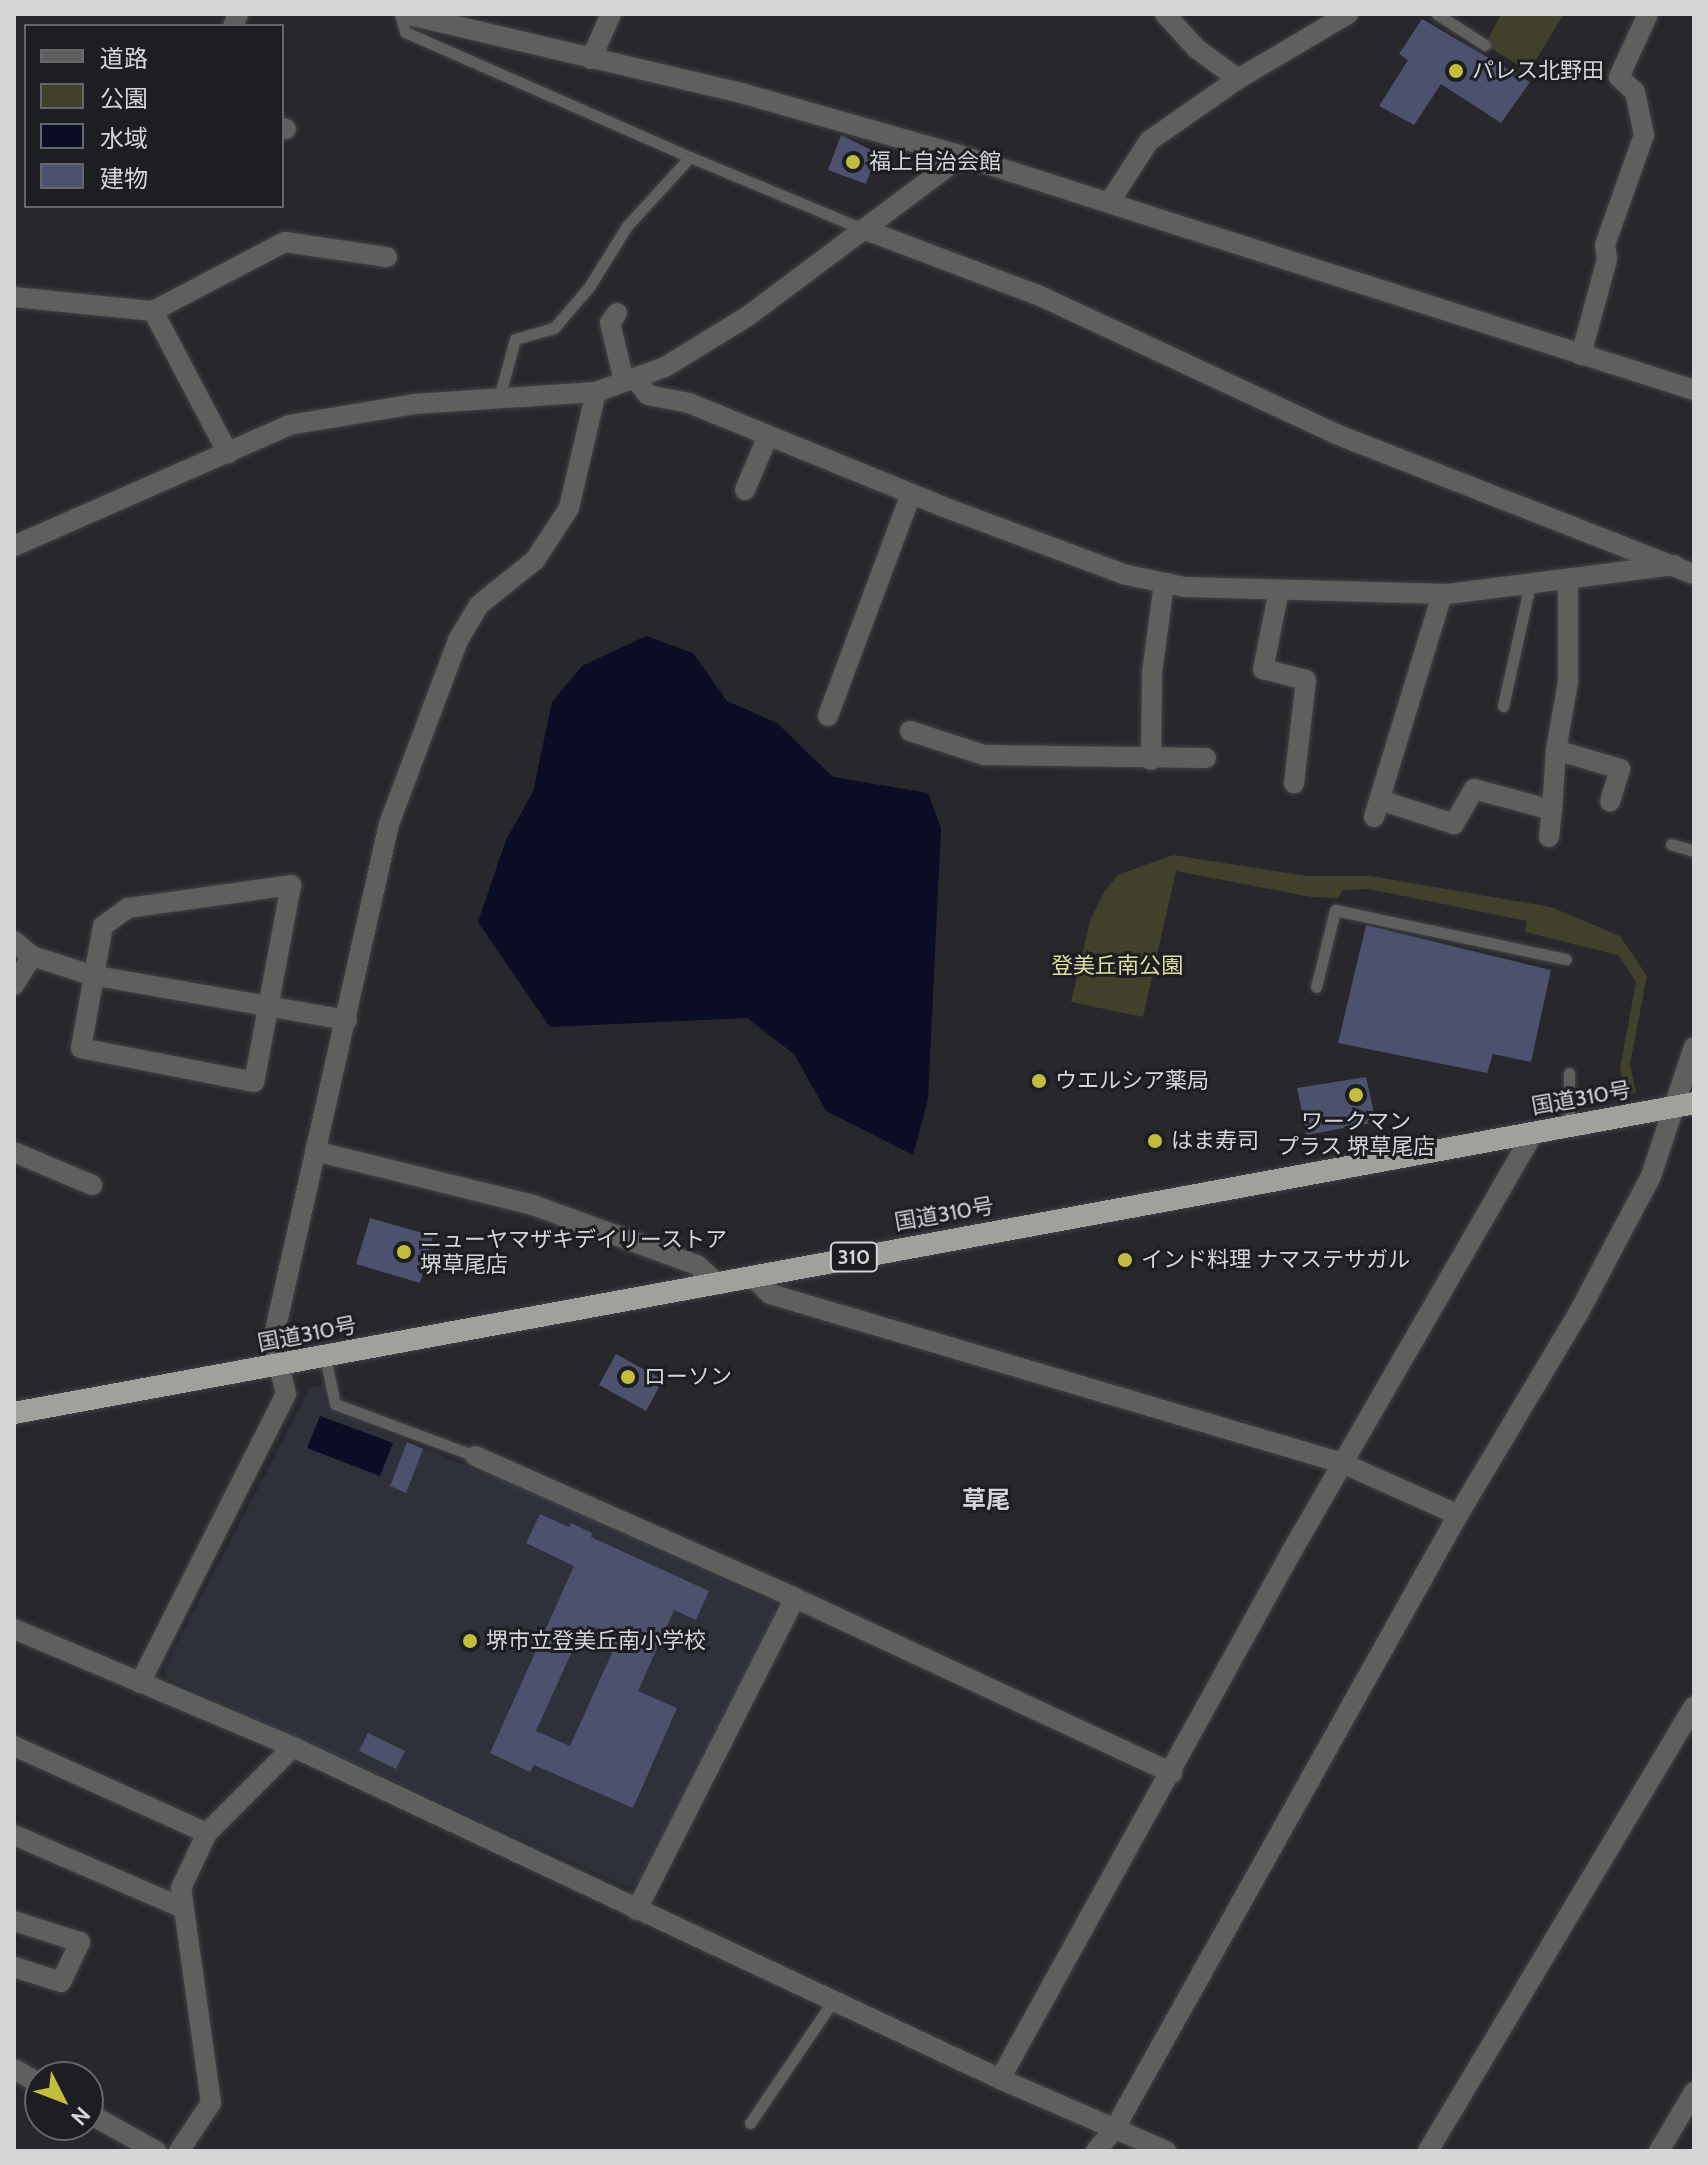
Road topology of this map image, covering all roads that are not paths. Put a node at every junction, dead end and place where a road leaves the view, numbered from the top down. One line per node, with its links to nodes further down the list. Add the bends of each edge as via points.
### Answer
1 (402, 14): 8 (street); 11 (lane, via 405,32)
2 (611, 14): 8 (street)
3 (1165, 14): 9 (street, via 1197,49)
4 (1348, 14): 9 (street)
5 (1437, 14): 7 (lane)
6 (1648, 14): 18 (street, via 1619,77 1635,92 1644,135 1605,245 1607,259)
7 (1485, 45)
8 (591, 59): 10 (street, via 745,94)
9 (1238, 79): 12 (street, via 1149,141)
10 (962, 156): 12 (street); 13 (street)
11 (690, 157): 13 (lane); 22 (lane, via 627,226 589,287 554,328 515,339)
12 (1110, 201): 18 (street)
13 (863, 229): 19 (street, via 748,316 665,367); 28 (street, via 1038,295 1336,434)
14 (387, 257): 16 (street, via 285,242)
15 (14, 297): 16 (street)
16 (153, 311): 24 (street)
17 (617, 313): 19 (street, via 610,323)
18 (1581, 355): 20 (street)
19 (630, 379): 21 (street); 23 (street, via 648,395 689,403)
20 (1694, 390)
21 (596, 392): 22 (street); 54 (street, via 569,508 535,560 479,605 458,640 389,824)
22 (499, 398): 24 (street, via 414,404 289,425)
23 (767, 438): 25 (street); 26 (street)
24 (228, 453): 27 (street)
25 (745, 490)
26 (911, 494): 31 (street, via 1127,575); 36 (street)
27 (14, 546)
28 (1674, 565): 29 (street); 30 (street)
29 (1694, 574)
30 (1568, 579): 32 (street); 38 (street, via 1568,682)
31 (1164, 583): 33 (street); 40 (street, via 1152,673)
32 (1530, 584): 34 (street); 35 (lane)
33 (1279, 590): 34 (street); 41 (street, via 1263,669 1306,680)
34 (1442, 594): 43 (street, via 1377,809 1454,824 1474,789)
35 (1503, 706)
36 (828, 716)
37 (910, 731): 40 (street, via 984,755)
38 (1556, 750): 42 (street, via 1620,769); 43 (street)
39 (1206, 758): 40 (street)
40 (1151, 760)
41 (1294, 783)
42 (1610, 801)
43 (1552, 810): 44 (street)
44 (1549, 837)
45 (1671, 844): 46 (lane)
46 (1694, 851)
47 (14, 941): 48 (street)
48 (32, 956): 50 (street); 51 (street)
49 (1566, 959): 52 (lane, via 1335,910)
50 (91, 975): 53 (street); 53 (street, via 81,1048 254,1082); 53 (street, via 103,926 128,908 291,885)
51 (14, 985)
52 (1316, 987)
53 (269, 1003): 54 (street)
54 (347, 1020): 60 (street)
55 (1694, 1047): 57 (street)
56 (1569, 1073): 58 (lane)
57 (1685, 1105): 58 (highway, 国道310号 / 310); 70 (street, via 1623,1230)
58 (1569, 1126): 59 (highway, 国道310号 / 310)
59 (1533, 1133): 63 (highway, 国道310号 / 310); 69 (street)
60 (315, 1151): 64 (street, via 533,1205 697,1265); 66 (street, via 273,1340)
61 (14, 1152): 62 (street)
62 (92, 1185)
63 (752, 1276): 64 (highway, 国道310号 / 310); 69 (street, via 770,1294)
64 (717, 1283): 65 (highway, 国道310号 / 310)
65 (325, 1357): 66 (highway, 国道310号 / 310); 68 (lane, via 335,1404)
66 (280, 1366): 67 (highway, 国道310号 / 310); 73 (street, via 286,1394)
67 (14, 1413)
68 (475, 1456): 71 (street)
69 (1342, 1463): 70 (street); 77 (street)
70 (1458, 1515): 89 (street)
71 (795, 1598): 77 (street); 81 (street)
72 (14, 1629): 73 (street)
73 (140, 1683): 76 (street)
74 (1694, 1706): 94 (street)
75 (14, 1746): 78 (street)
76 (293, 1747): 78 (street); 81 (street)
77 (1172, 1773): 85 (street)
78 (207, 1833): 80 (street, via 181,1888)
79 (14, 1835): 80 (street)
80 (180, 1907): 91 (street, via 211,2103)
81 (637, 1910): 84 (street)
82 (14, 1921): 83 (street, via 80,1942 61,1982)
83 (14, 1967)
84 (833, 2001): 85 (street); 88 (lane)
85 (1000, 2079): 89 (street)
86 (1694, 2092): 95 (street)
87 (104, 2122): 90 (street)
88 (750, 2123)
89 (1115, 2128): 92 (street); 93 (street)
90 (156, 2151)
91 (179, 2151)
92 (1096, 2151)
93 (1166, 2151)
94 (1428, 2151)
95 (1659, 2151)

